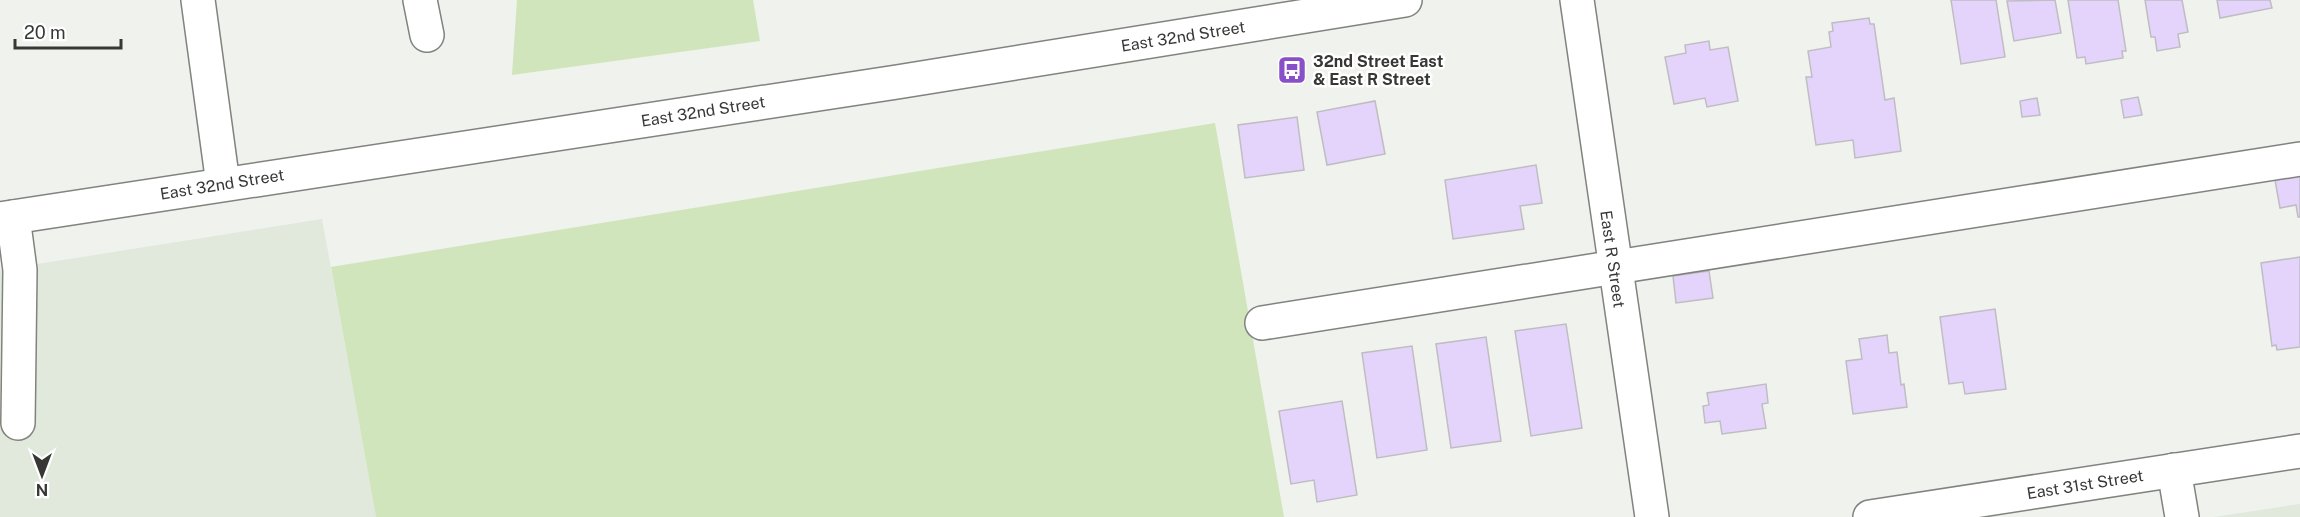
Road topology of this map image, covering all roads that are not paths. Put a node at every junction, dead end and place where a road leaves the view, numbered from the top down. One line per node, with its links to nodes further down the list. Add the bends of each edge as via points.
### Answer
1 (198, 0): 7 (street)
2 (420, 0): 5 (street)
3 (1405, 0): 7 (street, East 32nd Street)
4 (1577, 0): 9 (street, East R Street)
5 (427, 35)
6 (2300, 159): 9 (street)
7 (223, 184): 8 (street, East 32nd Street)
8 (6, 218): 11 (street, via 20,270)
9 (1614, 267): 10 (street); 14 (street, East R Street)
10 (1262, 323)
11 (18, 423)
12 (2300, 451): 13 (street, East 31st Street)
13 (2174, 470): 15 (street, East 31st Street); 16 (street)
14 (1652, 517)
15 (1870, 517)
16 (2182, 517)

